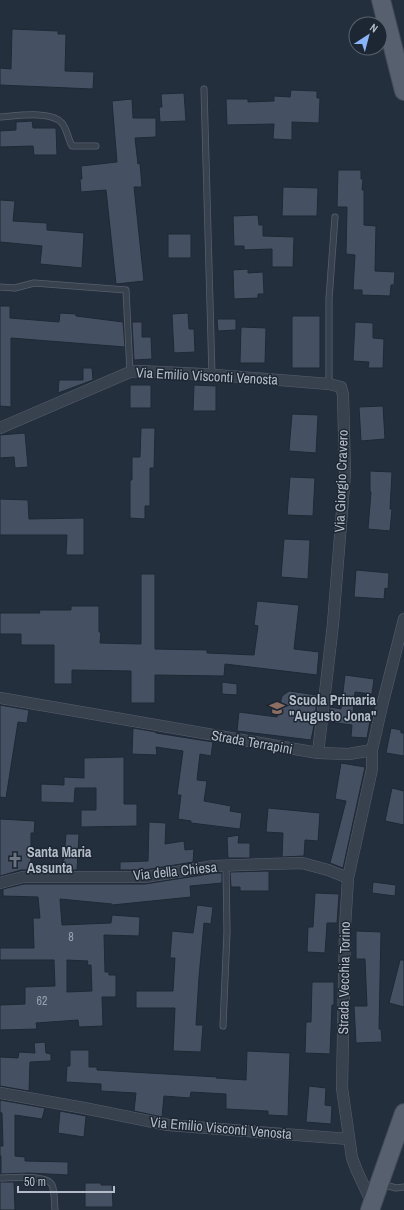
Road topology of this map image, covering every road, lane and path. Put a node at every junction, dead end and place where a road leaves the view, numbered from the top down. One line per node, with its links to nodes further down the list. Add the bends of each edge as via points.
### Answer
1 (381, 0): 3 (main road)
2 (204, 89): 9 (lane)
3 (404, 91)
4 (0, 117): 5 (lane, via 53,116 63,124 72,146)
5 (96, 146)
6 (335, 217): 10 (lane, via 329,299)
7 (0, 287): 8 (lane, via 14,288 34,283 126,290)
8 (130, 372): 9 (street, Via Emilio Visconti Venosta); 11 (street, Via Emilio Visconti Venosta)
9 (212, 375): 10 (street, Via Emilio Visconti Venosta)
10 (329, 384): 15 (street, Via Giorgio Cravero, via 341,387 343,395 345,473 333,624)
11 (0, 428)
12 (404, 619): 14 (street)
13 (0, 698): 15 (street, Strada Terrapini)
14 (372, 750): 15 (street, Strada Terrapini, via 349,754); 17 (street, Strada Vecchia Torino, via 372,769)
15 (318, 753)
16 (226, 866): 17 (street, Via della Chiesa, via 302,863); 18 (street, Via della Chiesa, via 145,877 23,877); 19 (lane, via 227,932)
17 (348, 878): 22 (street, Strada Vecchia Torino, via 342,1088)
18 (0, 883)
19 (223, 1026)
20 (0, 1093): 22 (street, Via Emilio Visconti Venosta, via 168,1126)
21 (404, 1113): 24 (main road)
22 (349, 1139): 26 (street, Strada Vecchia Torino, via 356,1171)
23 (0, 1178): 27 (lane, via 49,1180 54,1192)
24 (379, 1183): 25 (lane, via 396,1188); 26 (main road)
25 (404, 1187)
26 (371, 1206)
27 (54, 1210)

